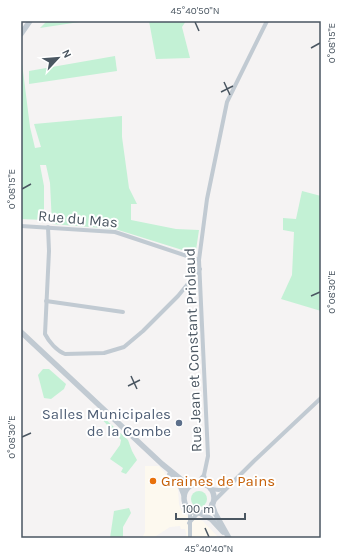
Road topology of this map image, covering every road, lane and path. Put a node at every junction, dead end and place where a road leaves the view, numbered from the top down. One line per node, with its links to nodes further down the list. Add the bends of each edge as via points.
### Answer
1 (30, 21): 3 (street)
2 (267, 21): 6 (street, Rue Jean et Constant Priolaud, via 227,102 207,199)
3 (21, 34)
4 (22, 226): 5 (street, Rue du Mas)
5 (48, 227): 6 (street, Rue du Mas, via 115,232); 8 (street)
6 (199, 260): 7 (street, Rue Jean et Constant Priolaud)
7 (200, 269): 8 (street, via 178,296 124,347 104,353 65,354 56,348 44,334); 13 (street, Rue Jean et Constant Priolaud, via 208,451)
8 (46, 301): 9 (street)
9 (123, 312)
10 (21, 332): 12 (street)
11 (321, 398): 15 (street)
12 (162, 464): 14 (street, via 183,481); 17 (street, via 180,485)
13 (204, 475): 14 (street); 16 (street, Rue Jean et Constant Priolaud)
14 (194, 484): 16 (street); 17 (street)
15 (229, 486): 16 (street, via 218,490); 18 (street)
16 (208, 487): 18 (street, via 213,495)
17 (184, 495): 19 (street)
18 (213, 503): 20 (street); 23 (street, via 215,513)
19 (187, 507): 20 (street); 21 (street, via 190,514)
20 (199, 513): 21 (street); 23 (street, via 214,522)
21 (189, 523): 22 (street)
22 (190, 537)
23 (228, 538)

